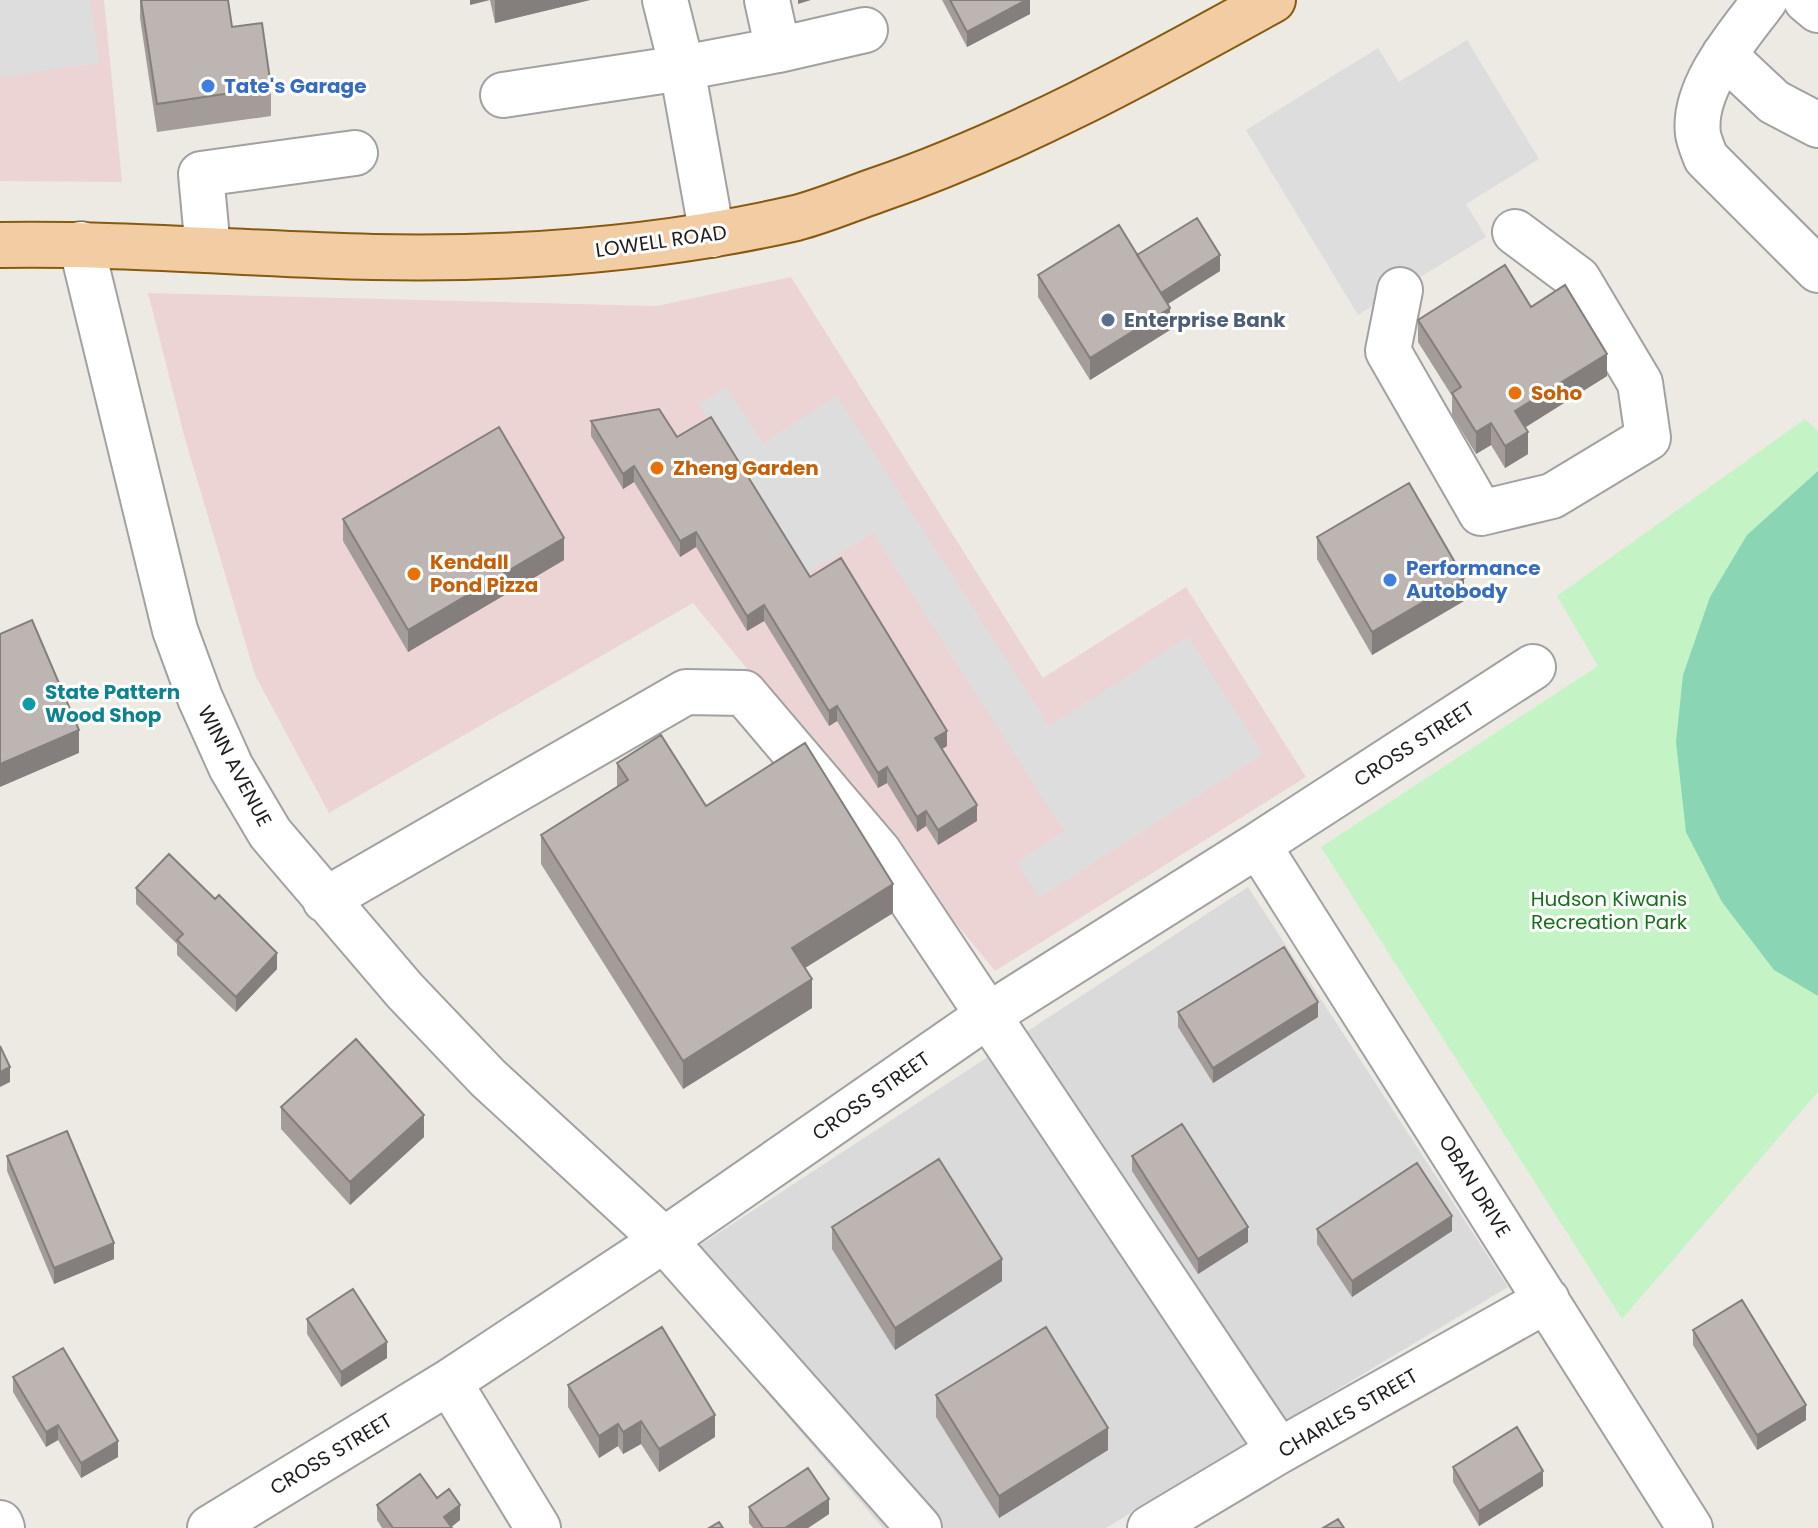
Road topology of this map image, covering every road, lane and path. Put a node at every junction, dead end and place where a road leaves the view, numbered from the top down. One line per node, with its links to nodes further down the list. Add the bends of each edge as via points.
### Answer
1 (665, 0): 10 (street)
2 (767, 0): 8 (street)
3 (1273, 0): 15 (main road, LOWELL ROAD, via 1059,114 936,170 799,217)
4 (1765, 0): 9 (street)
5 (1806, 0): 6 (street)
6 (1818, 10)
7 (865, 30): 8 (street)
8 (778, 50): 10 (street)
9 (1724, 55): 12 (street, via 1774,102); 19 (street, via 1699,113 1698,134 1706,158)
10 (682, 68): 11 (street); 15 (street)
11 (503, 95)
12 (1818, 125)
13 (355, 153): 18 (street, via 201,174)
14 (1515, 232): 20 (street, via 1578,279 1640,383 1648,438 1552,496 1481,513 1388,351)
15 (712, 235): 18 (main road, LOWELL ROAD, via 579,253 471,257)
16 (81, 244): 17 (main road, LOWELL ROAD); 18 (main road, LOWELL ROAD); 23 (street, WINN AVENUE, via 175,630 200,698 231,767 270,833)
17 (0, 245)
18 (208, 250)
19 (1818, 270)
20 (1400, 290)
21 (1533, 667): 22 (street, CROSS STREET)
22 (1258, 845): 24 (street, CROSS STREET); 26 (street, OBAN DRIVE)
23 (325, 900): 24 (street, via 686,692 744,693 879,852); 25 (street, WINN AVENUE, via 488,1078)
24 (987, 1016): 25 (street, CROSS STREET); 28 (street)
25 (664, 1240): 27 (street, CROSS STREET); 31 (street, WINN AVENUE)
26 (1547, 1300): 28 (street, CHARLES STREET); 33 (street, OBAN DRIVE)
27 (449, 1382): 29 (street, CROSS STREET); 30 (street)
28 (1279, 1451): 32 (street, CHARLES STREET)
29 (210, 1528)
30 (538, 1528)
31 (919, 1528)
32 (1150, 1528)
33 (1690, 1528)

